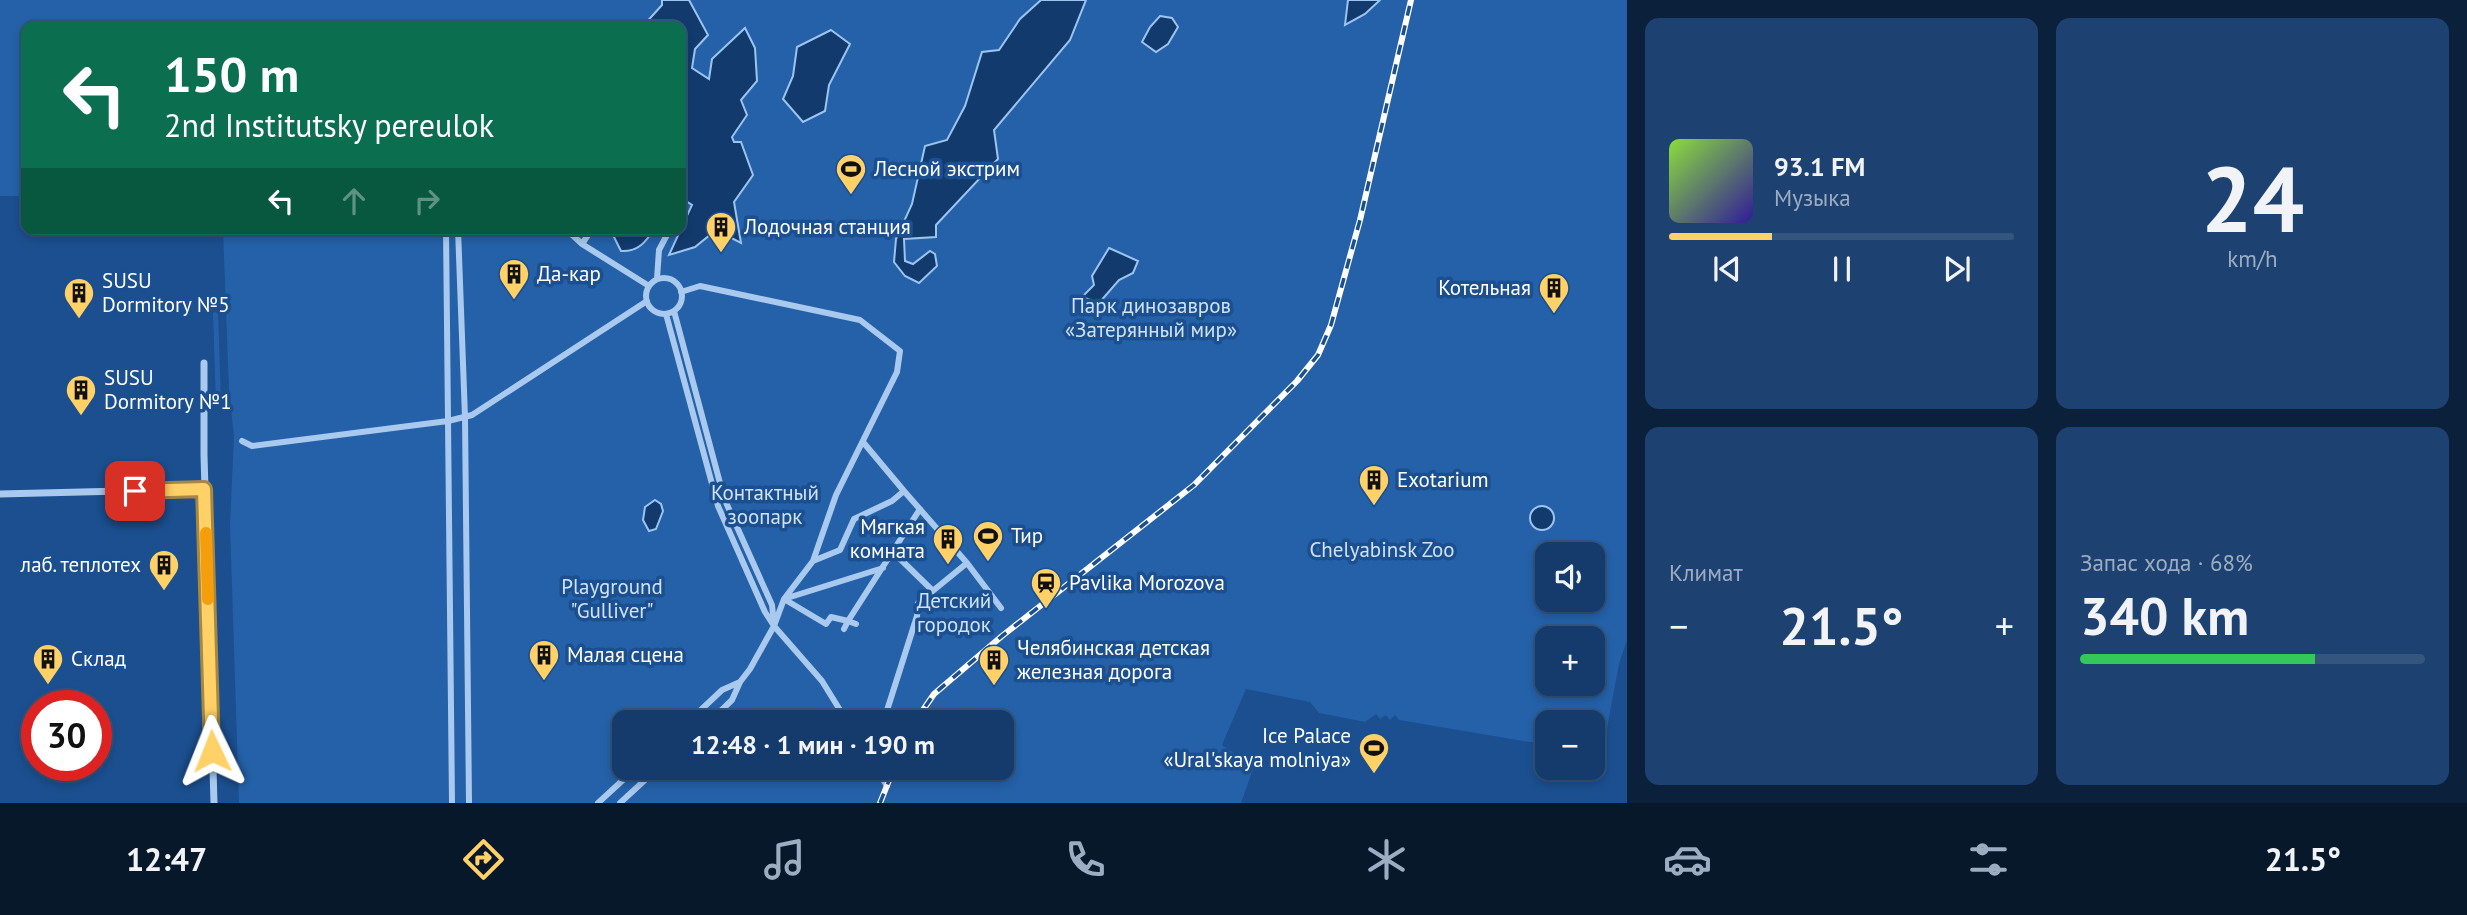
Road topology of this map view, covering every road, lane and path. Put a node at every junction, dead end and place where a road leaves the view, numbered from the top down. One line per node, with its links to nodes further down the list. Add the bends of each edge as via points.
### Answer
1 (446, 235): 15 (street)
2 (458, 235): 14 (street)
3 (572, 235): 6 (street)
4 (588, 235): 6 (street)
5 (667, 235): 7 (street, via 659,250)
6 (582, 244): 8 (street)
7 (657, 279): 8 (street); 9 (street, via 675,282)
8 (649, 286): 10 (street)
9 (681, 292): 11 (street, via 681,303); 17 (street, via 699,286 859,320 875,330 900,351 897,372)
10 (646, 301): 12 (street, via 656,313); 14 (street)
11 (674, 311): 12 (street); 31 (street, via 724,498 772,605)
12 (666, 314): 31 (street, via 718,506)
13 (204, 363): 18 (street)
14 (465, 417): 15 (street); 44 (street)
15 (448, 421): 16 (street, via 253,446); 43 (street)
16 (242, 441)
17 (863, 442): 19 (street); 23 (street, via 836,495)
18 (204, 489): 20 (street); 42 (street)
19 (904, 491): 21 (street); 23 (street, via 854,519 840,550)
20 (0, 494)
21 (919, 509): 22 (street); 24 (street)
22 (892, 552): 25 (street); 26 (street)
23 (813, 561): 27 (street)
24 (967, 563): 26 (street); 28 (street)
25 (883, 568): 27 (street); 29 (street)
26 (932, 590): 37 (street, via 918,603)
27 (784, 599): 29 (street, via 826,624 831,617); 31 (street)
28 (1001, 608)
29 (848, 621): 30 (street); 32 (street)
30 (856, 624)
31 (774, 626): 33 (street); 36 (street, via 822,681)
32 (844, 629)
33 (740, 682): 34 (street, via 722,690); 35 (street)
34 (701, 710)
35 (722, 710)
36 (840, 710)
37 (887, 710)
38 (623, 780): 45 (street)
39 (645, 780): 46 (street)
40 (883, 780): 41 (street)
41 (887, 786)
42 (214, 803)
43 (452, 803)
44 (469, 803)
45 (598, 803)
46 (620, 803)

